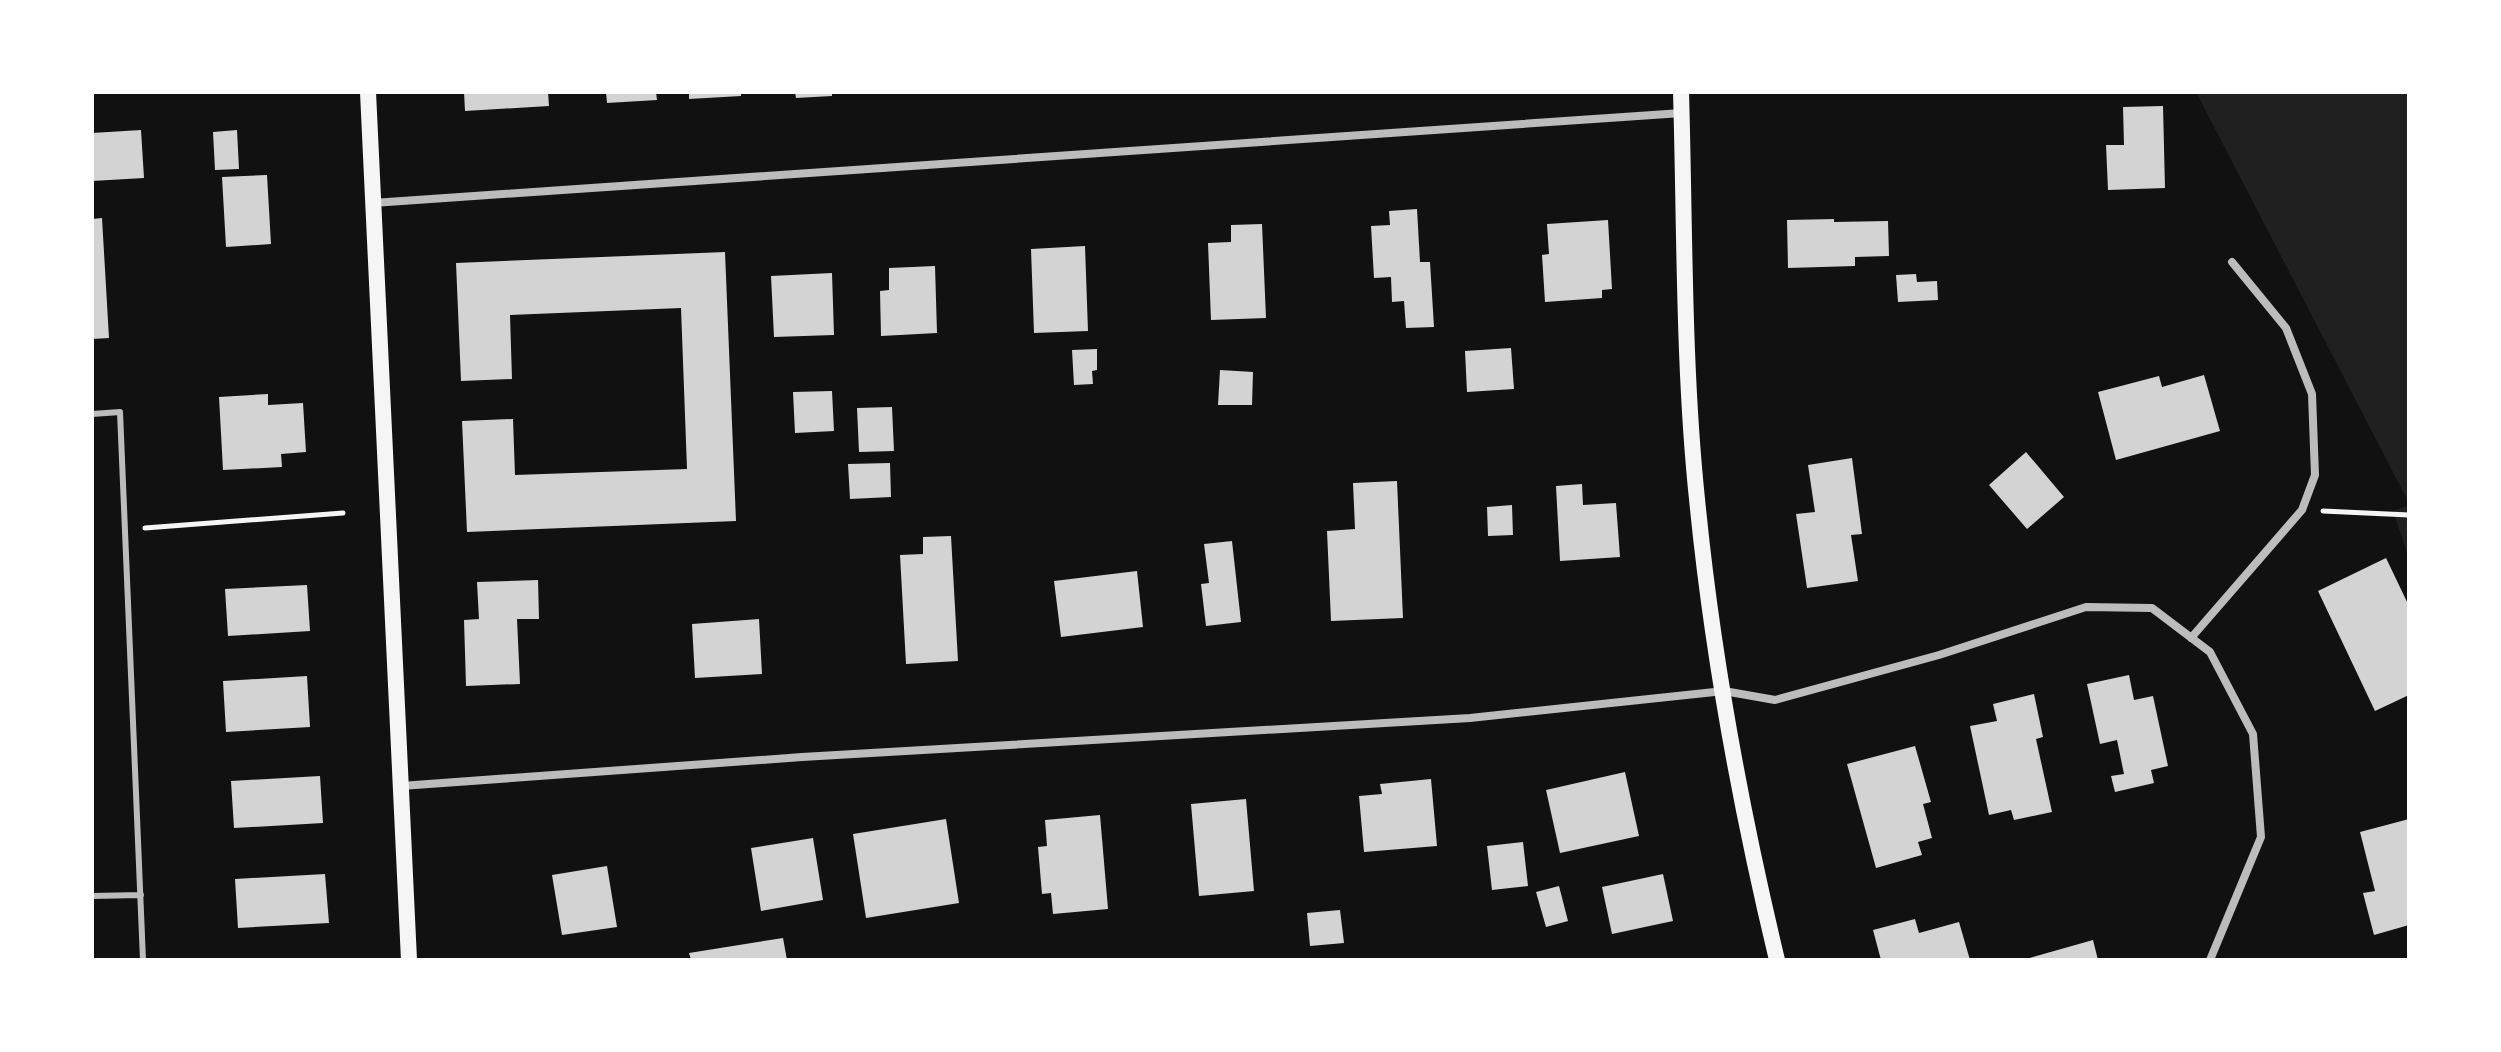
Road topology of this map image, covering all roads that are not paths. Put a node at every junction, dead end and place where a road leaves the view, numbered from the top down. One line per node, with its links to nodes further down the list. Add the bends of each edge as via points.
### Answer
1 (368, 92): 4 (main road)
2 (1681, 92): 3 (main road)
3 (1682, 113): 4 (street); 8 (main road, via 1683,269 1697,499)
4 (372, 203): 9 (main road)
5 (2232, 262): 7 (street, via 2286,328 2312,394 2315,475 2302,510)
6 (92, 414): 10 (lane, via 120,412)
7 (2191, 638): 8 (street, via 2152,608 2086,607 1775,700); 15 (street, via 2210,652 2253,734 2261,837)
8 (1724, 691): 9 (street, via 1470,718); 14 (main road)
9 (400, 786): 13 (main road)
10 (141, 895): 11 (lane); 12 (lane)
11 (92, 896)
12 (143, 960)
13 (409, 960)
14 (1777, 960)
15 (2210, 960)

